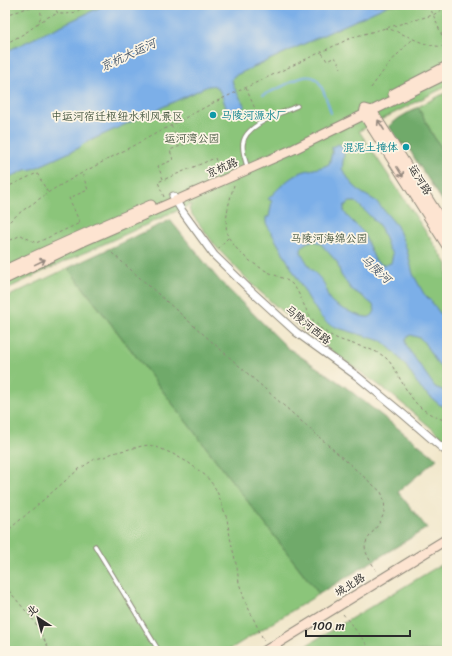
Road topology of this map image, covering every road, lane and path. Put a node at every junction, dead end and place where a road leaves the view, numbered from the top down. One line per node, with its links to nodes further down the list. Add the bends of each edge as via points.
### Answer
1 (34, 5): 7 (path)
2 (38, 5): 10 (path, via 41,14)
3 (54, 5): 8 (path)
4 (84, 5): 8 (path, via 78,12)
5 (429, 5): 9 (path)
6 (447, 7): 9 (path)
7 (5, 14)
8 (58, 14): 10 (path, via 43,19)
9 (433, 15): 11 (path); 14 (path)
10 (35, 26): 13 (path)
11 (384, 28): 12 (path); 15 (path, via 353,37)
12 (413, 39): 14 (path, via 429,45); 20 (path, via 394,58)
13 (5, 44)
14 (447, 46)
15 (322, 52): 17 (path, via 327,61 335,57); 19 (path)
16 (447, 66): 22 (street, 京杭路)
17 (341, 68)
18 (447, 74): 22 (street, 京杭路)
19 (245, 88): 23 (path); 24 (path)
20 (371, 88)
21 (297, 106): 23 (lane)
22 (367, 112): 25 (street, 京杭路); 28 (street, 京杭路); 34 (street, 运河路, one-way to 22); 37 (street, 运河路, one-way to 37)
23 (261, 123): 25 (lane, via 244,138 243,152)
24 (171, 126): 27 (path); 29 (path, via 180,139 190,135 193,141 170,150 173,160 158,166)
25 (247, 166): 32 (street, 京杭路)
26 (220, 172): 29 (path, via 215,158)
27 (82, 174): 31 (path); 36 (path, via 88,190 69,198 80,223 36,244 21,236)
28 (237, 174): 32 (street, 京杭路); 35 (path, via 227,215)
29 (163, 180): 32 (path, via 158,182)
30 (5, 188): 31 (path, via 37,173)
31 (48, 193): 33 (path)
32 (171, 199): 39 (street, 马陵河西路); 40 (street, 京杭路, via 99,227); 41 (street, 京杭路, one-way to 32)
33 (5, 225)
34 (447, 229)
35 (229, 238): 39 (path); 42 (path, via 244,256 292,284 307,311 321,328 342,341 383,356 412,399 430,414)
36 (5, 243)
37 (447, 246)
38 (112, 253): 47 (path, via 381,492 385,503 383,516 366,541 365,547)
39 (214, 254): 43 (street, 马陵河西路, via 296,332 357,376)
40 (5, 270)
41 (5, 279)
42 (447, 421)
43 (447, 452)
44 (5, 533): 50 (path, via 79,469 95,459 150,445 173,454 206,476 218,494 227,519 239,583)
45 (447, 539): 47 (street, 城北路)
46 (95, 546): 52 (lane)
47 (381, 579): 49 (street, 城北路)
48 (5, 586): 51 (path, via 35,622)
49 (337, 606): 50 (street, 城北路); 53 (path)
50 (267, 650)
51 (50, 651)
52 (159, 651)
53 (372, 651)

